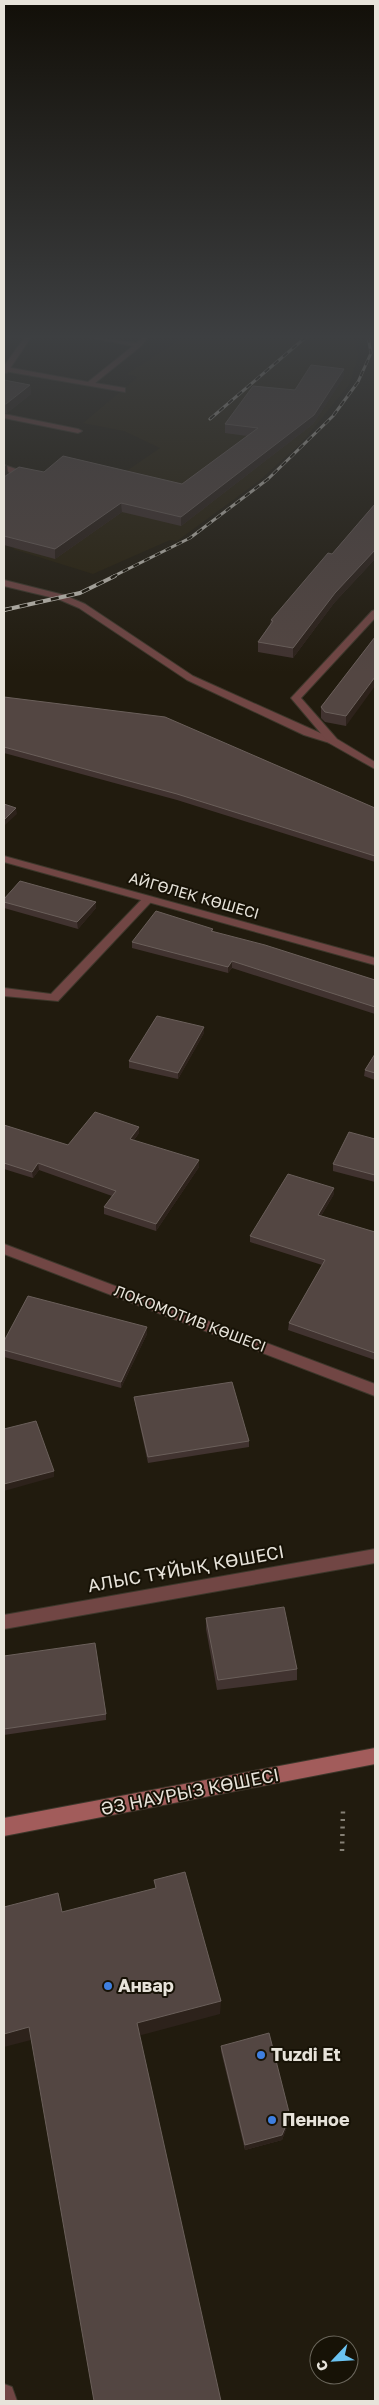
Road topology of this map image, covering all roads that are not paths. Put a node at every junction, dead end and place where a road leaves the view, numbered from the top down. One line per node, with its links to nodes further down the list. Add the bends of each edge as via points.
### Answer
1 (4, 466): 2 (street, via 13,471 14,476)
2 (4, 483)
3 (4, 583): 5 (street, via 61,597 82,606 190,678 308,733)
4 (375, 613): 5 (street, via 296,698)
5 (333, 741): 6 (street)
6 (375, 766)
7 (4, 859): 8 (street, АЙГӨЛЕК КӨШЕСІ)
8 (148, 898): 9 (street, АЙГӨЛЕК КӨШЕСІ); 10 (street, via 54,998)
9 (375, 962)
10 (4, 992)
11 (4, 1249): 12 (street, ЛОКОМОТИВ КӨШЕСІ)
12 (375, 1390)
13 (375, 1556): 14 (street, АЛЫС ТҰЙЫҚ КӨШЕСІ)
14 (4, 1622)
15 (375, 1756): 16 (main road, ӘЗ НАУРЫЗ КӨШЕСІ)
16 (4, 1827)
17 (4, 2394): 18 (street)
18 (5, 2401)

